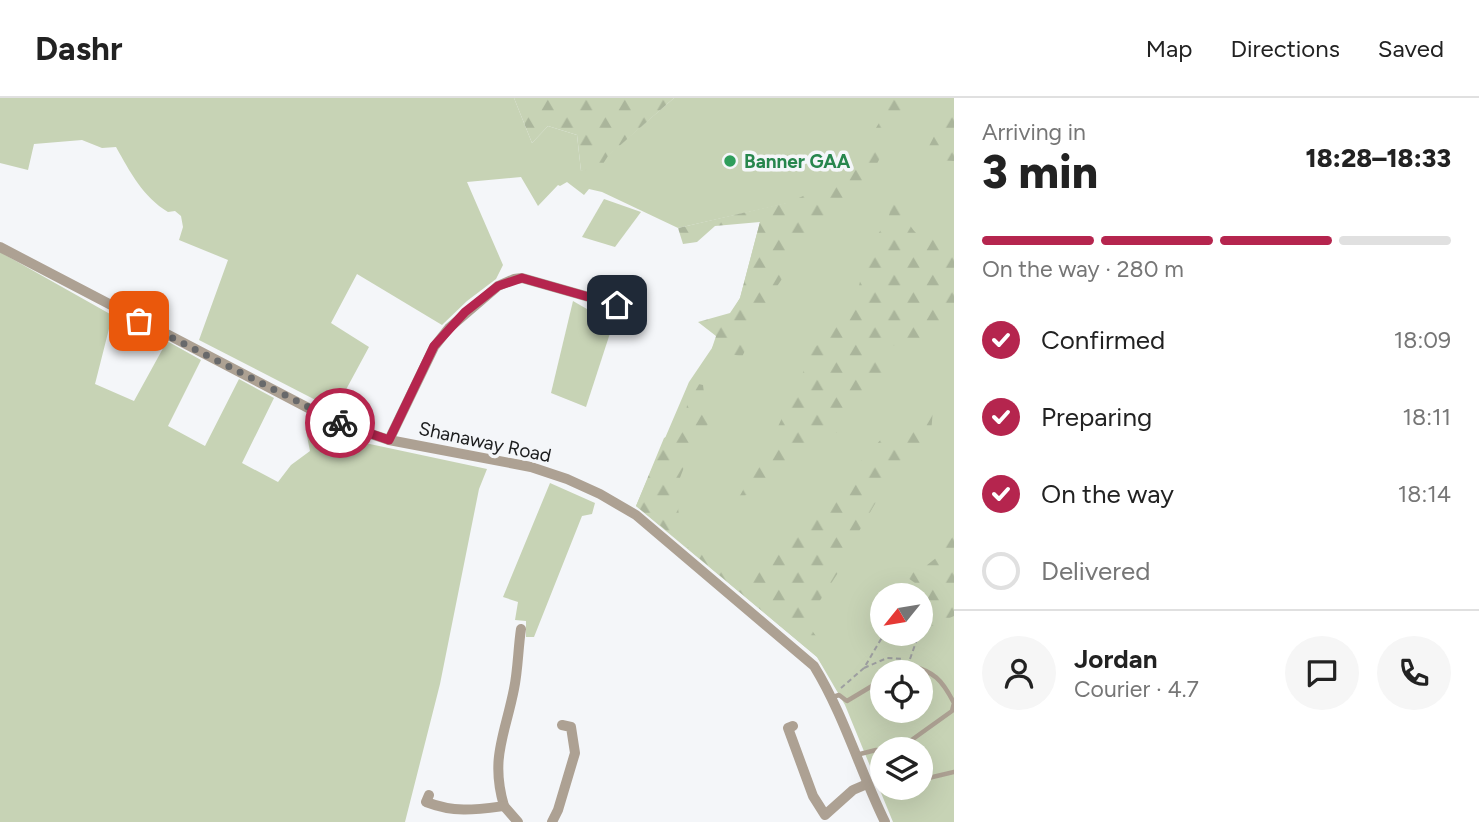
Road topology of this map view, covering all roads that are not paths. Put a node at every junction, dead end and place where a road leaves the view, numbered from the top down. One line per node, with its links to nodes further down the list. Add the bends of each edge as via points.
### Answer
1 (0, 247): 3 (street, Shanaway Road, via 335,422)
2 (617, 305): 3 (street, via 522,278 498,286 465,312 434,346)
3 (389, 440): 7 (street, Shanaway Road, via 531,467 600,494 636,516 805,658)
4 (520, 629): 17 (street, via 524,645 497,759)
5 (933, 673): 10 (lane, via 954,703 952,711)
6 (870, 687): 7 (lane, via 847,701)
7 (836, 696): 12 (street, Shanaway Road)
8 (562, 725): 20 (street, via 570,727 575,753)
9 (793, 726): 18 (street, via 788,728)
10 (916, 737)
11 (870, 750): 12 (lane)
12 (855, 756): 15 (street, Shanaway Road)
13 (954, 772): 14 (lane)
14 (933, 777)
15 (867, 784): 18 (street); 21 (street, Shanaway Road)
16 (429, 796): 17 (street, via 426,802 446,809)
17 (504, 806): 19 (street)
18 (821, 818)
19 (519, 822)
20 (552, 822)
21 (885, 822)

